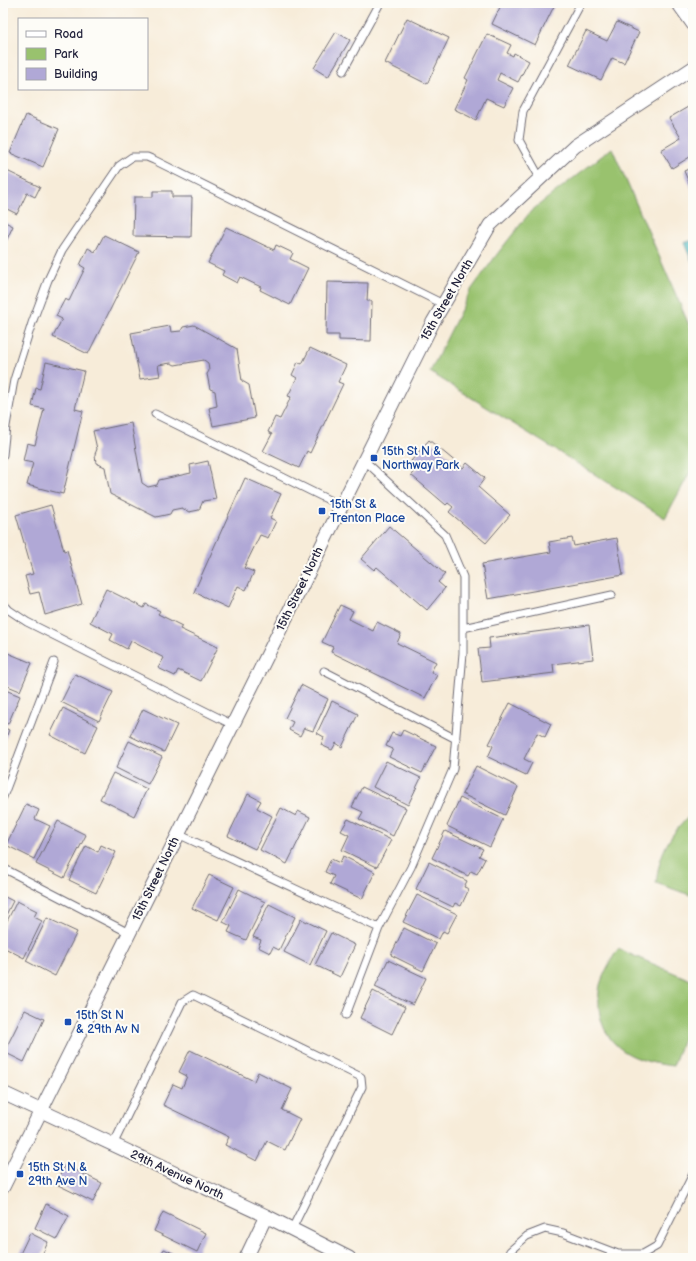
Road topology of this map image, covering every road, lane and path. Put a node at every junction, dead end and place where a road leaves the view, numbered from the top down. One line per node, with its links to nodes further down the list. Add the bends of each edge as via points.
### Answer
1 (380, 3): 6 (lane)
2 (582, 3): 7 (lane, via 523,112 519,140)
3 (678, 3): 4 (street)
4 (693, 24)
5 (693, 68): 7 (street, 15th Street North, via 575,146)
6 (343, 71)
7 (540, 178): 8 (street, 15th Street North, via 490,225)
8 (443, 304): 10 (lane, via 154,160 147,157 132,157 119,166 99,194 62,250 48,280 14,380); 11 (street, 15th Street North)
9 (155, 414): 12 (lane)
10 (3, 455)
11 (364, 460): 12 (street, 15th Street North); 15 (lane, via 445,535 463,577)
12 (341, 506): 18 (street, 15th Street North)
13 (612, 596): 15 (lane)
14 (3, 603): 18 (lane, via 27,622)
15 (463, 628): 19 (lane)
16 (54, 662): 20 (lane)
17 (324, 671): 19 (lane)
18 (233, 724): 21 (street, 15th Street North)
19 (456, 740): 23 (lane, via 453,769 410,867)
20 (3, 797)
21 (178, 834): 23 (lane); 24 (street, 15th Street North)
22 (3, 868): 24 (lane)
23 (379, 928): 25 (lane)
24 (129, 933): 27 (street, 15th Street North)
25 (346, 1015)
26 (3, 1093): 27 (street, 29th Avenue North)
27 (40, 1111): 28 (street, 29th Avenue North); 30 (street, 15th Street North)
28 (113, 1145): 31 (street, 29th Avenue North); 32 (lane, via 182,1002 193,995 361,1077 362,1087)
29 (693, 1174): 35 (lane, via 657,1246 643,1254 618,1254 563,1233 545,1229 527,1236 510,1251)
30 (3, 1187)
31 (266, 1216): 32 (street, 29th Avenue North); 33 (street)
32 (292, 1229): 34 (street, 29th Avenue North)
33 (246, 1258)
34 (349, 1258)
35 (507, 1258)

